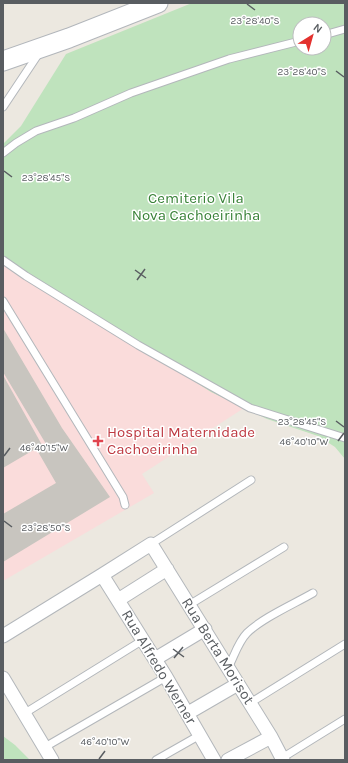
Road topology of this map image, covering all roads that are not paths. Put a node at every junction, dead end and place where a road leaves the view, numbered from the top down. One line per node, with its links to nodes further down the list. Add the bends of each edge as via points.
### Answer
1 (158, 3): 5 (main road)
2 (345, 29): 3 (lane)
3 (332, 32)
4 (292, 43): 8 (lane, via 229,59 131,93 74,118 36,131)
5 (42, 47): 6 (main road); 7 (lane)
6 (3, 61)
7 (3, 107)
8 (3, 153)
9 (3, 260): 11 (lane, via 132,341 250,408)
10 (3, 301): 13 (lane)
11 (345, 438)
12 (251, 480): 14 (lane)
13 (125, 504)
14 (151, 544): 16 (street, Rua Berta Morisot); 17 (street)
15 (284, 547): 20 (lane)
16 (167, 569): 19 (street); 20 (street, Rua Berta Morisot)
17 (102, 575): 19 (street, Rua Alfredo Werner); 22 (street)
18 (313, 593): 26 (lane, via 247,633)
19 (118, 600): 23 (street, Rua Alfredo Werner)
20 (189, 605): 21 (street, Rua Berta Morisot)
21 (205, 629): 25 (street); 26 (street, Rua Berta Morisot)
22 (3, 636)
23 (143, 640): 25 (street, Rua Alfredo Werner); 31 (lane)
24 (345, 644): 30 (lane)
25 (155, 658): 27 (street, Rua Alfredo Werner)
26 (228, 668): 29 (street, Rua Berta Morisot)
27 (166, 677): 32 (street, Rua Alfredo Werner); 36 (lane)
28 (3, 678): 31 (street)
29 (238, 684): 30 (street, Rua Berta Morisot); 32 (street)
30 (250, 703): 35 (street, Rua Berta Morisot)
31 (24, 713): 36 (street)
32 (188, 713): 34 (street, Rua Alfredo Werner)
33 (345, 719): 37 (lane)
34 (200, 735): 39 (lane); 40 (street, Rua Alfredo Werner)
35 (271, 737): 37 (street, Rua Berta Morisot); 41 (street)
36 (45, 747): 38 (street)
37 (283, 759)
38 (52, 760)
39 (156, 760)
40 (214, 760)
41 (228, 760)

